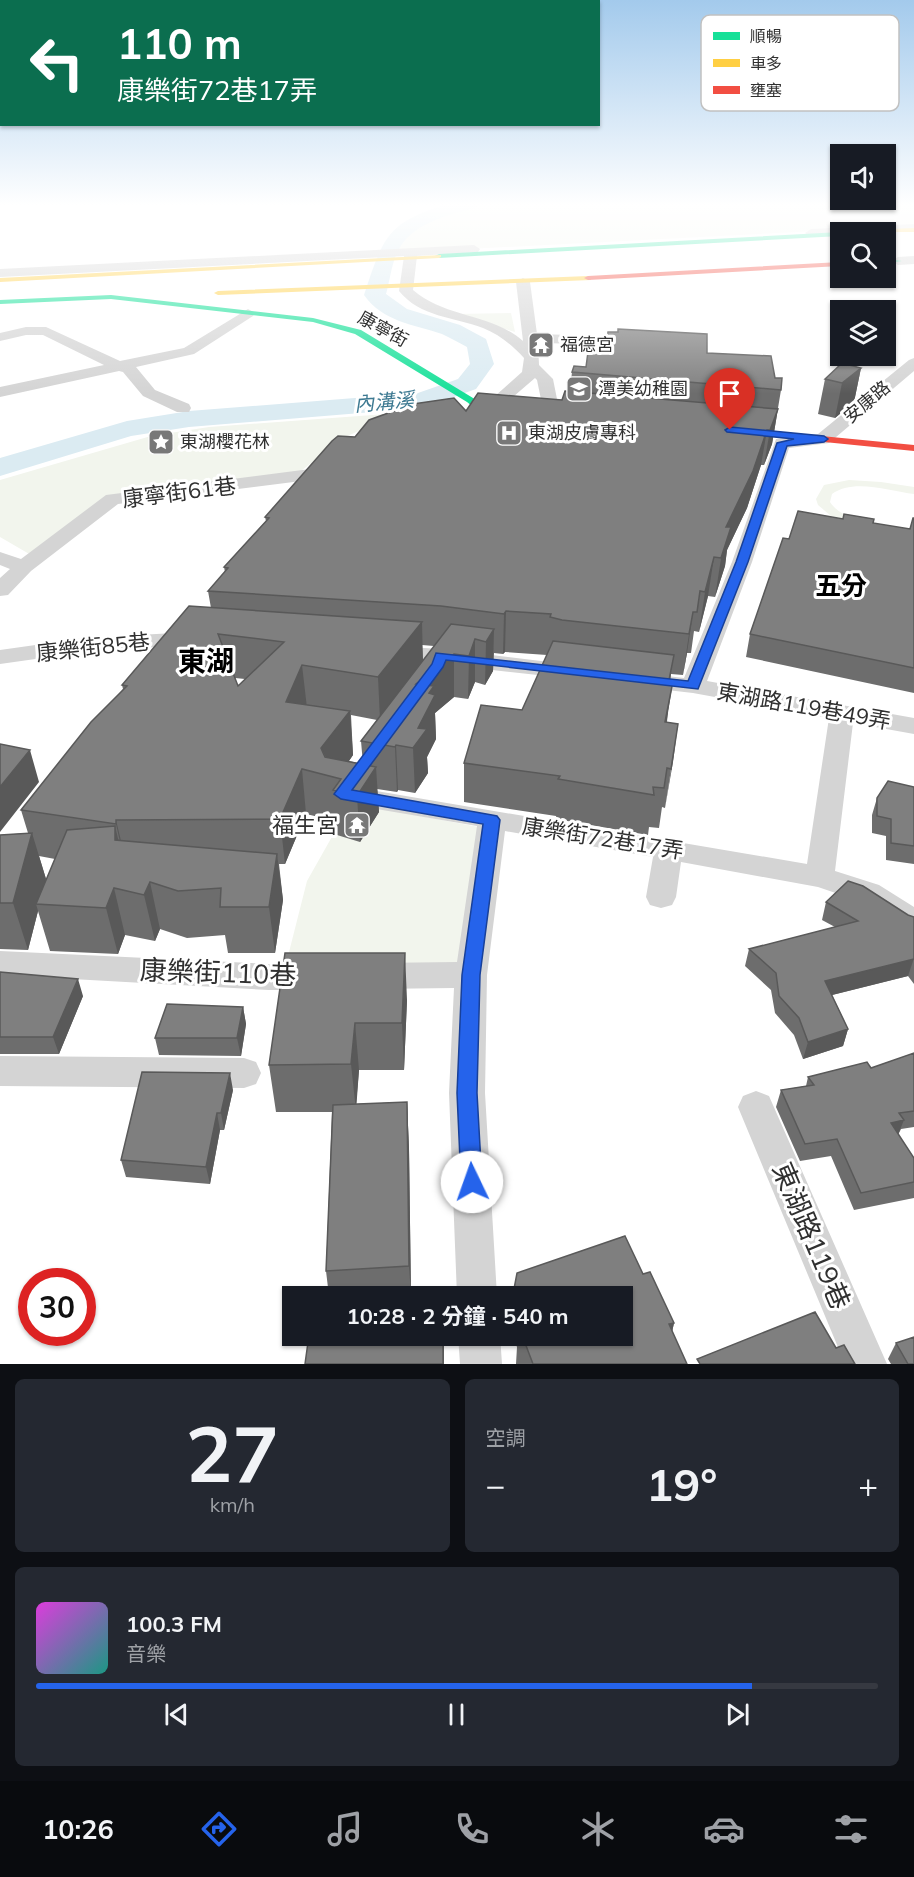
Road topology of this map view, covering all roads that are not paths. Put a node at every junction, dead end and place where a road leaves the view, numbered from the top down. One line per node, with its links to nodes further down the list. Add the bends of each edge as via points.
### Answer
1 (124, 267): 8 (street)
2 (256, 267): 9 (main road)
3 (328, 267): 9 (main road)
4 (407, 267): 21 (street, via 406,291 417,303 499,330 520,345)
5 (639, 267): 13 (main road)
6 (793, 267): 10 (main road)
7 (474, 268): 12 (main road)
8 (0, 273)
9 (0, 281)
10 (523, 282): 13 (main road); 19 (street)
11 (167, 288): 14 (main road)
12 (0, 289)
13 (200, 290): 15 (main road)
14 (0, 296)
15 (111, 297): 16 (main road, 康寧街); 17 (main road, 康寧街)
16 (0, 302)
17 (248, 313): 23 (street, via 189,351); 26 (main road, 康寧街, via 313,320 358,332)
18 (0, 337): 23 (street, via 46,331)
19 (532, 338): 20 (street); 21 (street)
20 (646, 341)
21 (531, 362): 26 (street, via 530,374); 28 (street, via 544,379)
22 (914, 363): 29 (street, 安康路)
23 (118, 366): 24 (street); 25 (street, via 128,368 149,393)
24 (0, 392)
25 (183, 408)
26 (485, 412): 27 (main road); 28 (main road, via 506,419)
27 (467, 414)
28 (543, 417)
29 (824, 439): 30 (street, 安康路); 30 (main road, via 714,433); 31 (main road)
30 (782, 443): 32 (main road); 44 (street, via 742,562)
31 (914, 448)
32 (914, 455)
33 (324, 469): 34 (main road); 36 (street, 康寧街61巷, via 113,499)
34 (301, 494)
35 (0, 558): 36 (street)
36 (24, 567): 37 (street); 38 (street, 康寧街61巷)
37 (0, 571)
38 (0, 590)
39 (190, 640): 42 (street, 康樂街85巷, via 85,645)
40 (364, 651): 41 (street, 東湖路119巷49弄)
41 (441, 656): 43 (street); 44 (street, 東湖路119巷49弄)
42 (0, 657)
43 (425, 683)
44 (693, 686): 45 (street, 東湖路119巷49弄)
45 (842, 713): 46 (street, 東湖路119巷49弄); 50 (street)
46 (914, 726)
47 (348, 785): 48 (street, 康樂街72巷17弄)
48 (492, 820): 49 (street, 康樂街72巷17弄); 54 (street)
49 (669, 849): 50 (street, 康樂街72巷17弄); 51 (street)
50 (820, 877): 52 (street, 康樂街72巷17弄, via 869,893)
51 (661, 897)
52 (914, 922)
53 (0, 963): 54 (street, 康樂街110巷, via 269,977)
54 (471, 975): 58 (street, via 467,1093)
55 (0, 1071): 56 (street)
56 (244, 1073)
57 (756, 1107): 61 (street, 東湖路119巷)
58 (477, 1286)
59 (480, 1346): 60 (street)
60 (481, 1364)
61 (866, 1364)

